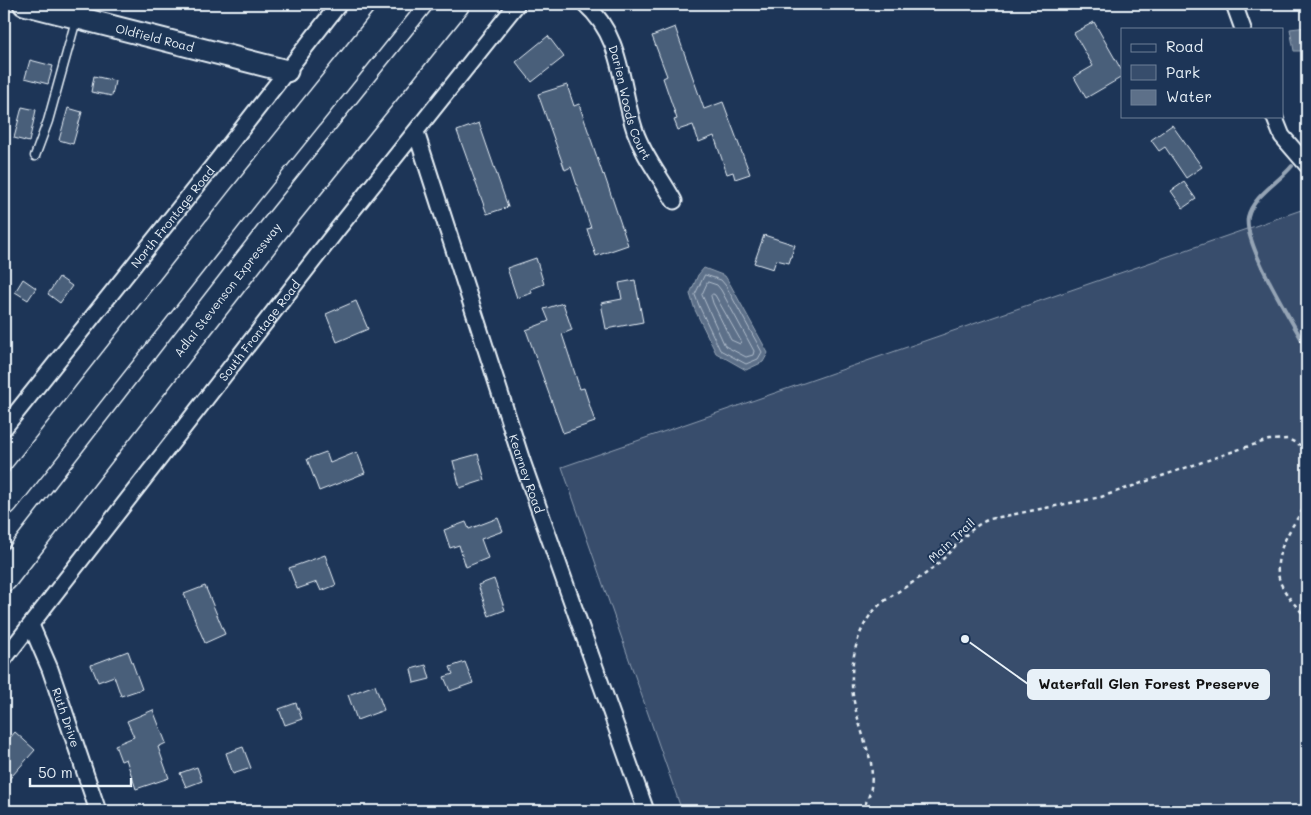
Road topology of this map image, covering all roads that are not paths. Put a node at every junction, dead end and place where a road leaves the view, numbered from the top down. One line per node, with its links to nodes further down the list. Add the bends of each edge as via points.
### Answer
1 (24, 4): 8 (street, Oldfield Road)
2 (339, 4): 11 (street, North Frontage Road)
3 (398, 4): 18 (highway)
4 (455, 4): 19 (highway, Adlai Stevenson Expressway, via 274,229)
5 (518, 4): 13 (street, South Frontage Road)
6 (585, 4): 16 (street, Darien Woods Court, via 604,26 611,40 642,150)
7 (1234, 4): 10 (street)
8 (53, 7): 9 (street, Oldfield Road)
9 (76, 18): 11 (street, Oldfield Road); 14 (lane)
10 (1242, 28)
11 (287, 71): 17 (street, North Frontage Road)
12 (1275, 118): 15 (street, via 1282,136)
13 (416, 132): 20 (street, South Frontage Road); 23 (street, Kearney Road, via 522,461)
14 (36, 156)
15 (1306, 165)
16 (674, 201)
17 (4, 428)
18 (4, 501)
19 (4, 578)
20 (31, 625): 21 (street, South Frontage Road); 22 (street, Ruth Drive, via 50,669)
21 (4, 660)
22 (98, 811)
23 (646, 811)

